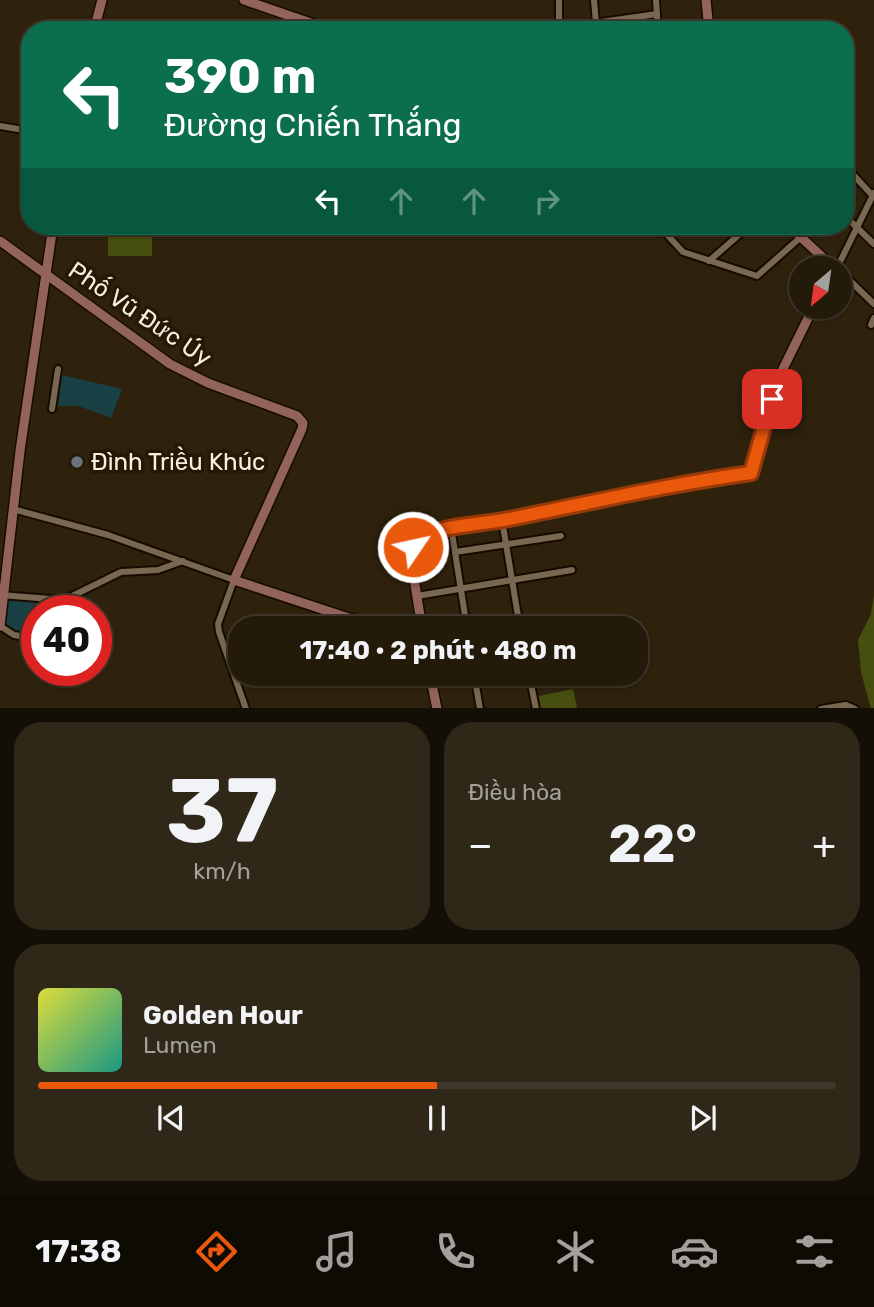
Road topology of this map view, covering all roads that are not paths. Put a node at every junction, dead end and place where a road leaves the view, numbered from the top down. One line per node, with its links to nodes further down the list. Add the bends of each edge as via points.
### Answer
1 (102, 0): 8 (street)
2 (244, 0): 9 (street)
3 (559, 0): 10 (street)
4 (594, 0): 11 (street)
5 (656, 0): 7 (street)
6 (706, 0): 14 (street)
7 (657, 14): 12 (street); 13 (street)
8 (96, 21)
9 (305, 21)
10 (559, 21)
11 (596, 21)
12 (610, 21)
13 (657, 21)
14 (708, 21)
15 (0, 126): 16 (street)
16 (21, 130)
17 (854, 175): 18 (street)
18 (873, 194): 19 (street)
19 (856, 227): 20 (street); 28 (street)
20 (854, 231)
21 (51, 235): 32 (street)
22 (667, 235): 31 (street, via 683,252)
23 (738, 235): 25 (street)
24 (852, 235): 30 (street)
25 (736, 237): 31 (street)
26 (801, 237): 29 (street); 31 (street, via 757,276)
27 (0, 241): 32 (street, Phố Vũ Đức Úy)
28 (874, 244)
29 (822, 256)
30 (842, 256)
31 (709, 261)
32 (45, 274): 38 (street); 46 (street, Phố Vũ Đức Úy, via 170,364 287,411 303,423)
33 (852, 283): 34 (street)
34 (874, 304)
35 (808, 319): 39 (street, via 778,379 751,473 664,485)
36 (58, 369): 37 (street)
37 (52, 409)
38 (13, 509): 44 (street); 49 (street)
39 (502, 520): 40 (street); 42 (street)
40 (452, 527): 43 (street); 51 (street, via 415,539 412,566)
41 (561, 536): 42 (street)
42 (506, 543): 43 (street); 47 (street)
43 (455, 552): 48 (street)
44 (183, 561): 46 (street); 50 (street, via 158,570 121,572)
45 (572, 570): 47 (street)
46 (234, 580): 53 (street); 62 (street, via 218,624)
47 (511, 580): 48 (street); 56 (street)
48 (460, 589): 51 (street); 55 (street)
49 (2, 595): 52 (street); 57 (street)
50 (74, 595)
51 (417, 596): 54 (street)
52 (21, 597)
53 (343, 616)
54 (420, 616)
55 (465, 616)
56 (518, 616)
57 (0, 626): 58 (street)
58 (21, 636)
59 (432, 686): 63 (street)
60 (476, 686): 64 (street)
61 (531, 686): 65 (street)
62 (246, 708)
63 (437, 708)
64 (480, 708)
65 (536, 708)
66 (827, 708): 67 (street)
67 (853, 708)

